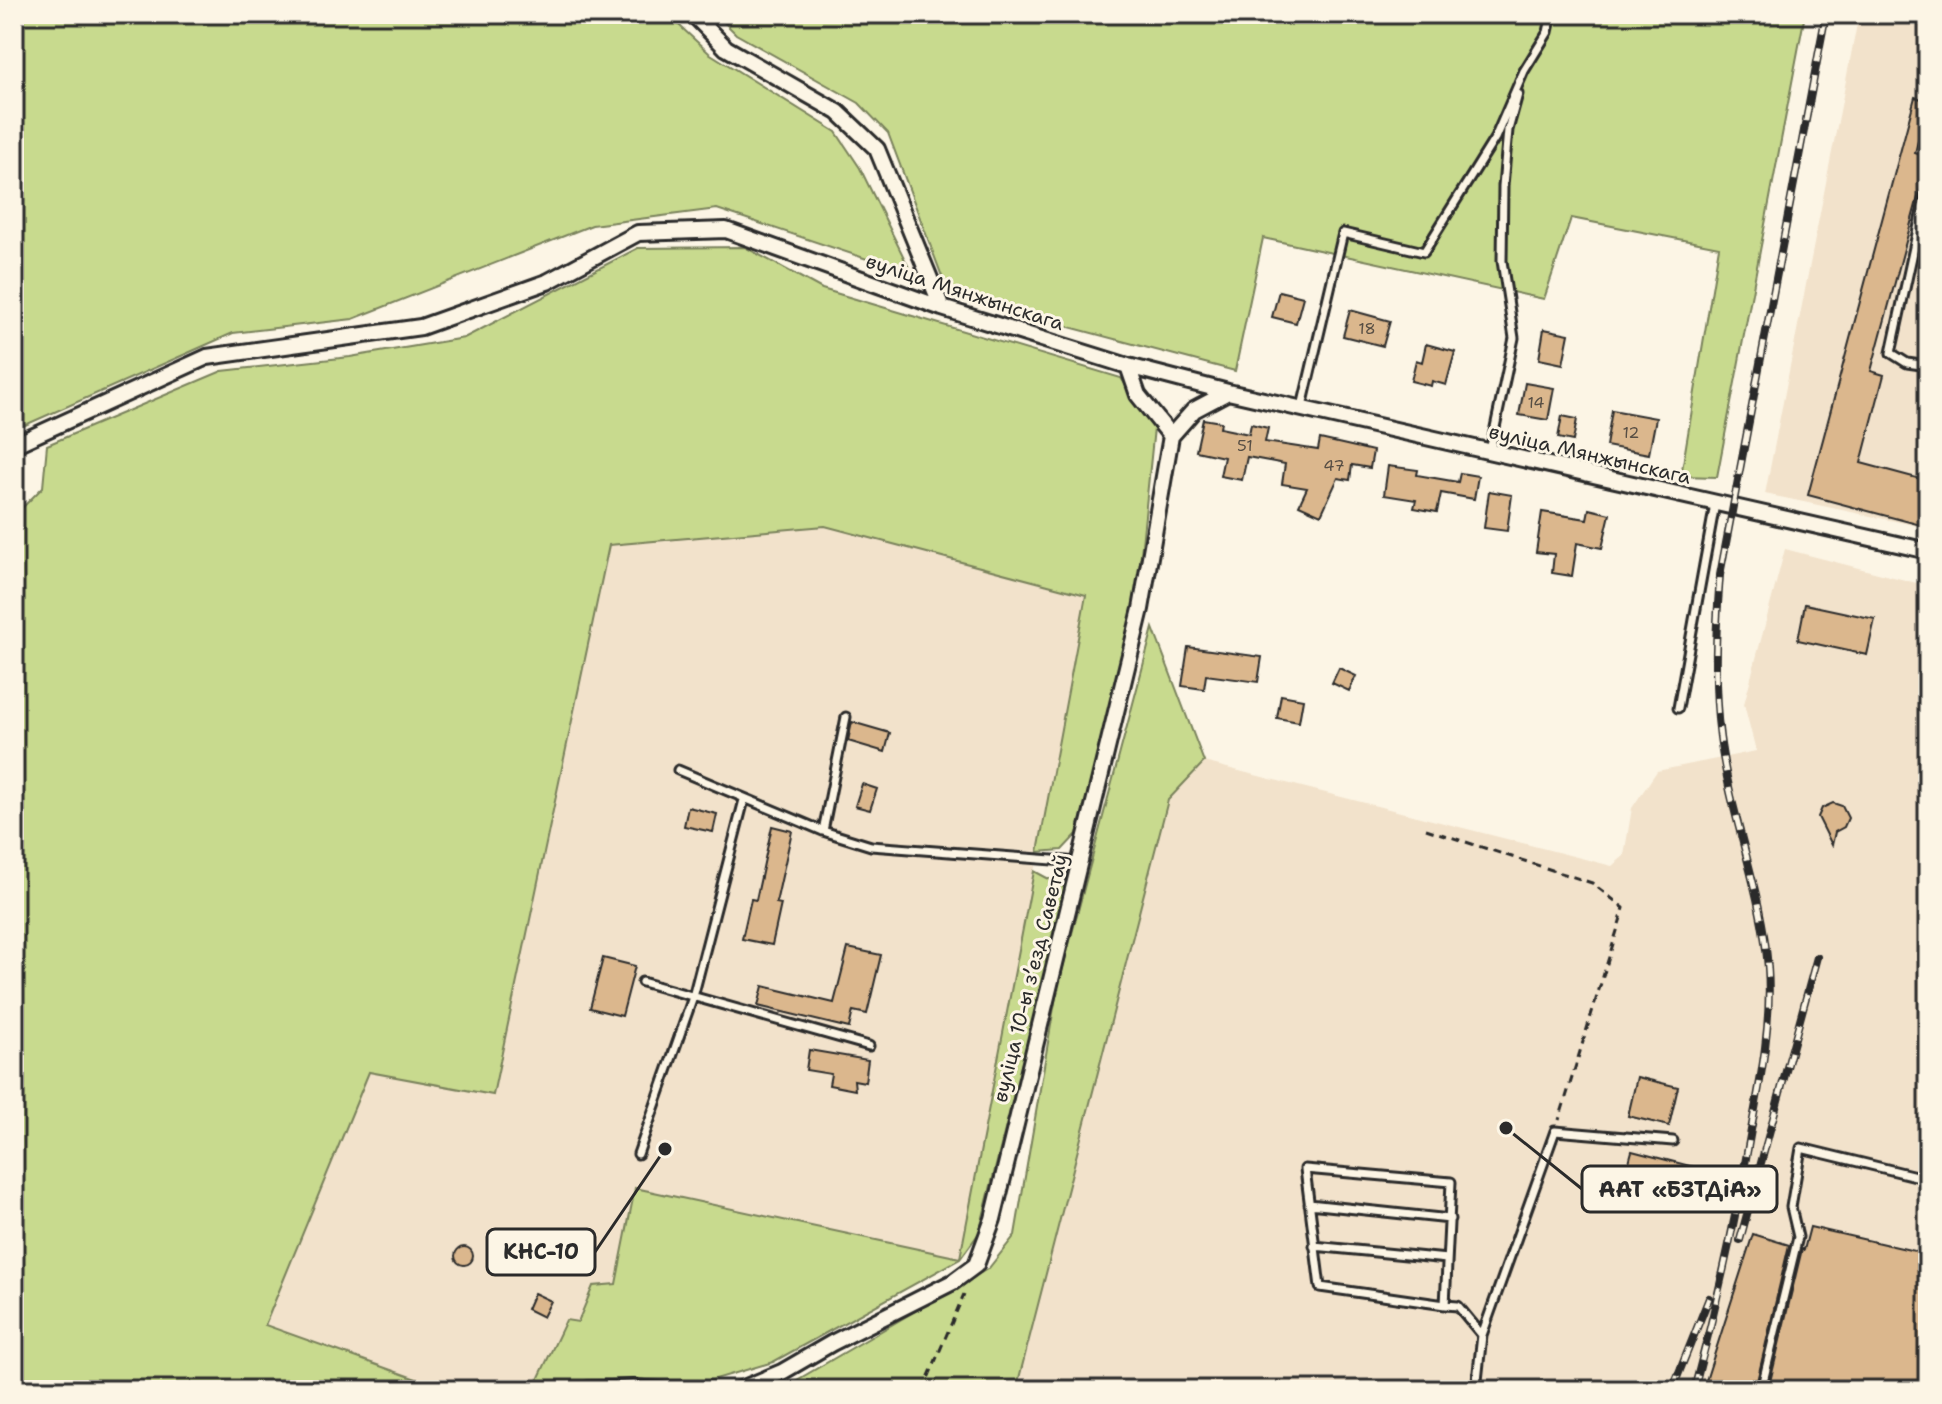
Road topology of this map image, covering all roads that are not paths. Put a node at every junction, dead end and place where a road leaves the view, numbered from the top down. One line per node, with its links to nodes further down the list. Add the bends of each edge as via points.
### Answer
1 (693, 14): 5 (street, via 726,48 838,112 877,149)
2 (1552, 14): 3 (lane, via 1548,32)
3 (1524, 71): 9 (lane, via 1495,138 1424,252 1343,233); 12 (lane, via 1508,130 1503,186 1502,261 1514,338)
4 (1928, 183): 7 (lane, via 1891,353 1907,363)
5 (942, 308): 6 (street, вуліца Мянжынскага); 11 (street, вуліца Мянжынскага, via 726,230 638,233 547,282 421,327 207,357)
6 (1128, 366): 8 (street, вуліца Мянжынскага); 10 (street, via 1138,395)
7 (1928, 366)
8 (1228, 392): 9 (street, вуліца Мянжынскага); 10 (street, via 1194,410)
9 (1302, 407): 12 (street, вуліца Мянжынскага)
10 (1171, 436): 20 (street, вуліца 10-ы зʼезд Саветаў, via 1141,609)
11 (14, 445)
12 (1490, 451): 13 (street, вуліца Мянжынскага)
13 (1715, 504): 14 (street, вуліца Мянжынскага); 15 (lane)
14 (1928, 551)
15 (1678, 708)
16 (846, 717): 19 (lane)
17 (678, 770): 18 (lane)
18 (744, 800): 19 (lane); 22 (lane)
19 (823, 831): 20 (lane, via 871,846)
20 (1079, 862): 35 (street, вуліца 10-ы зʼезд Саветаў, via 993,1219 976,1265 953,1282)
21 (642, 982): 22 (lane)
22 (693, 997): 23 (lane); 25 (lane)
23 (869, 1046)
24 (1673, 1141): 32 (lane, via 1555,1131)
25 (638, 1154)
26 (1928, 1179): 37 (lane, via 1801,1148 1791,1207 1798,1237)
27 (1309, 1204): 28 (lane); 28 (lane, via 1305,1169 1451,1182); 29 (lane)
28 (1450, 1219): 30 (lane)
29 (1314, 1246): 30 (lane); 31 (lane, via 1320,1287)
30 (1447, 1259): 31 (lane)
31 (1445, 1305): 32 (lane, via 1458,1306)
32 (1482, 1335): 36 (lane)
33 (589, 1390): 34 (street)
34 (659, 1390)
35 (739, 1390)
36 (1476, 1390)
37 (1761, 1390)

